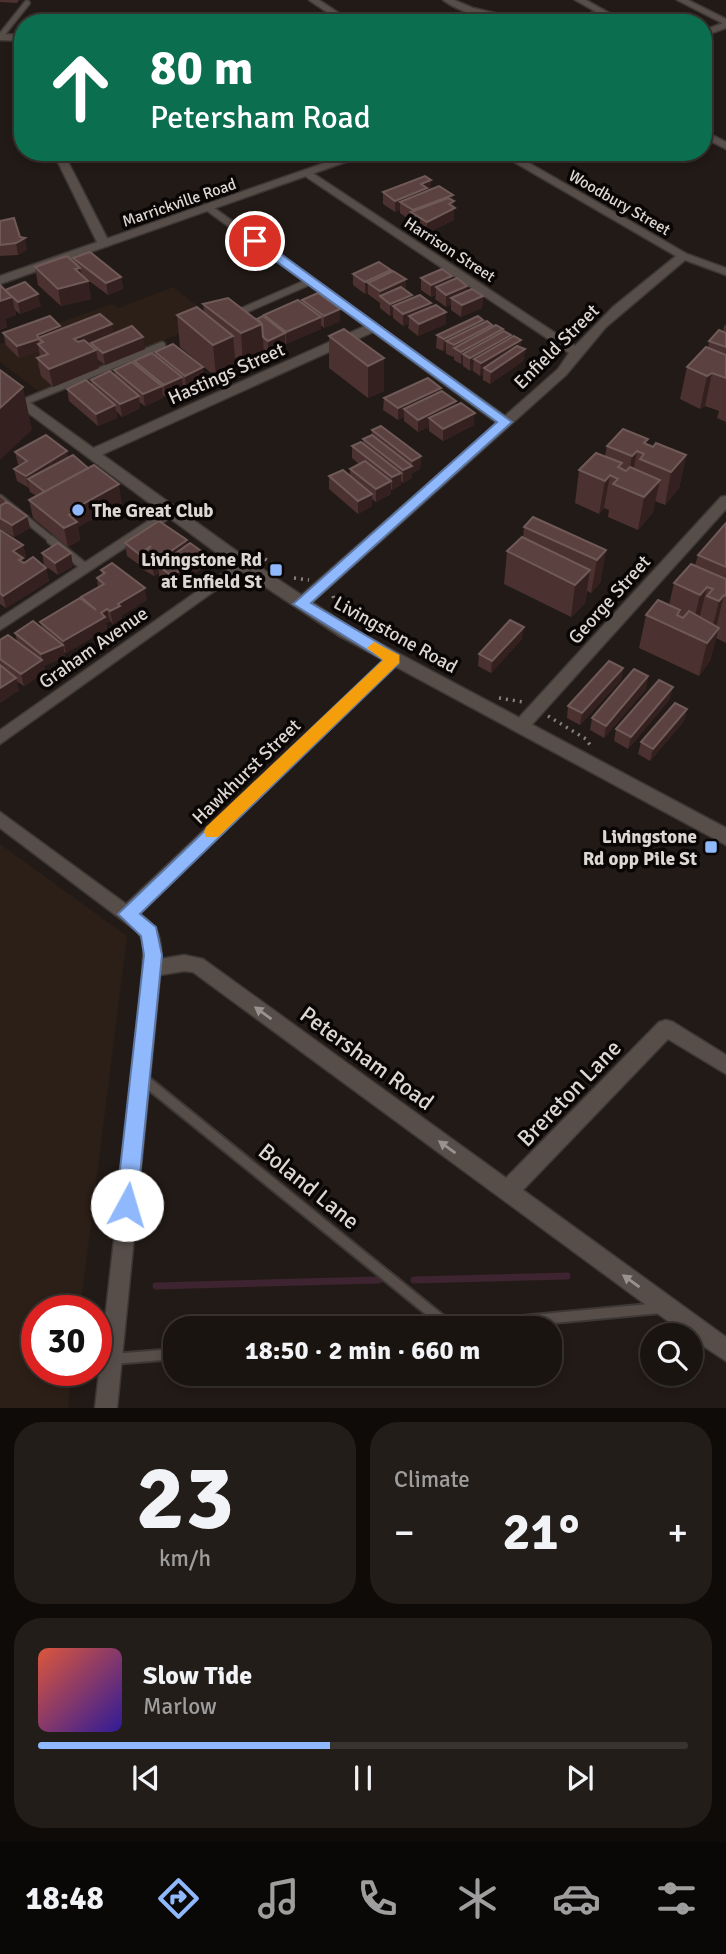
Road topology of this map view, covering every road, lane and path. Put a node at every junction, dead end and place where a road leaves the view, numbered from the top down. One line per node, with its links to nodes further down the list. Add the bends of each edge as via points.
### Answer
1 (313, 0): 8 (street)
2 (447, 0): 9 (street)
3 (579, 0): 6 (street)
4 (681, 0): 12 (street)
5 (27, 3): 7 (lane)
6 (602, 12): 10 (lane); 11 (street)
7 (18, 14)
8 (336, 14)
9 (490, 14)
10 (596, 14)
11 (606, 14)
12 (707, 14)
13 (14, 19): 14 (lane)
14 (0, 37)
15 (62, 161): 20 (street)
16 (342, 161): 18 (street, Marrickville Road)
17 (518, 161): 21 (street, Woodbury Street)
18 (307, 174): 19 (street, Marrickville Road); 28 (street, Harrison Street)
19 (209, 208): 20 (street, Marrickville Road); 24 (street)
20 (104, 244): 23 (street, Marrickville Road)
21 (682, 256): 22 (street, Woodbury Street); 28 (street, Enfield Street)
22 (726, 272)
23 (0, 280)
24 (312, 281): 25 (lane); 26 (street)
25 (240, 312)
26 (374, 327): 31 (street); 32 (street, Hastings Street)
27 (162, 345): 30 (lane)
28 (575, 351): 31 (street, Enfield Street, via 562,372)
29 (0, 385): 30 (street, Livingstone Road)
30 (24, 402): 32 (street, Livingstone Road)
31 (505, 422): 41 (street, Enfield Street)
32 (94, 453): 35 (street, Livingstone Road)
33 (0, 498): 38 (lane)
34 (726, 500): 48 (street, George Street)
35 (172, 511): 37 (street, Livingstone Road); 38 (street)
36 (268, 560): 39 (path, via 296,579)
37 (243, 564): 41 (street, Livingstone Road); 49 (street, Graham Avenue)
38 (86, 568): 42 (street)
39 (306, 578)
40 (334, 597): 43 (path, via 336,604)
41 (301, 604): 44 (street, Livingstone Road)
42 (0, 625)
43 (381, 631)
44 (394, 659): 48 (street, Livingstone Road); 53 (street, Hawkhurst Street)
45 (509, 698): 46 (path)
46 (529, 705)
47 (545, 714): 50 (path)
48 (522, 726): 52 (street, Livingstone Road)
49 (0, 737)
50 (586, 739)
51 (0, 819): 53 (street)
52 (726, 837)
53 (127, 914): 54 (street, via 150,932)
54 (153, 969): 56 (street); 57 (street, Petersham Road, one-way to 54, via 197,965 184,962)
55 (726, 1065): 57 (street, Brereton Lane, via 666,1028)
56 (141, 1077): 59 (lane, Boland Lane); 61 (street)
57 (508, 1191): 58 (street, Petersham Road, one-way to 57)
58 (669, 1307): 60 (lane, Boland Lane); 62 (street, Petersham Road)
59 (434, 1316)
60 (562, 1317)
61 (112, 1342)
62 (726, 1350)
63 (163, 1355): 64 (lane)
64 (112, 1360)
65 (108, 1386): 66 (street)
66 (106, 1408)

